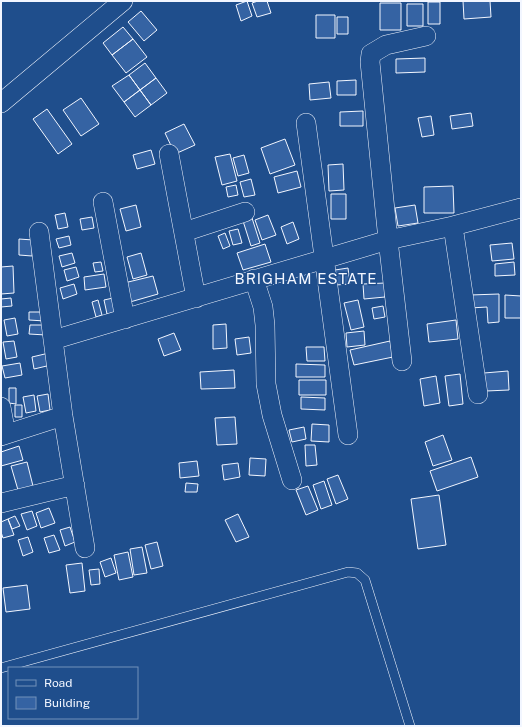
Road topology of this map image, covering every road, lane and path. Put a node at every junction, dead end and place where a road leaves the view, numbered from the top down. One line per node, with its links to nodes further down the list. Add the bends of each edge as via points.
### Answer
1 (123, 1): 3 (street)
2 (426, 36): 12 (street, via 386,45 371,54)
3 (1, 103)
4 (306, 123): 13 (street)
5 (169, 154): 11 (street)
6 (103, 202): 16 (street)
7 (521, 208): 9 (street)
8 (245, 212): 11 (street)
9 (453, 226): 12 (street); 19 (street)
10 (39, 232): 17 (street)
11 (184, 232): 15 (street)
12 (388, 240): 13 (street); 18 (street)
13 (324, 260): 14 (street); 23 (street)
14 (254, 279): 15 (street); 24 (street, via 263,307 266,384 270,407)
15 (196, 298): 16 (street)
16 (125, 319): 17 (street)
17 (53, 340): 21 (street)
18 (402, 361)
19 (478, 394)
20 (1, 407): 22 (street)
21 (63, 416): 22 (street); 25 (street)
22 (3, 435)
23 (348, 435)
24 (292, 480)
25 (75, 485): 26 (street); 27 (street)
26 (1, 503)
27 (85, 548)
28 (1, 668): 29 (lane, via 348,572 357,573 365,580)
29 (410, 726)

